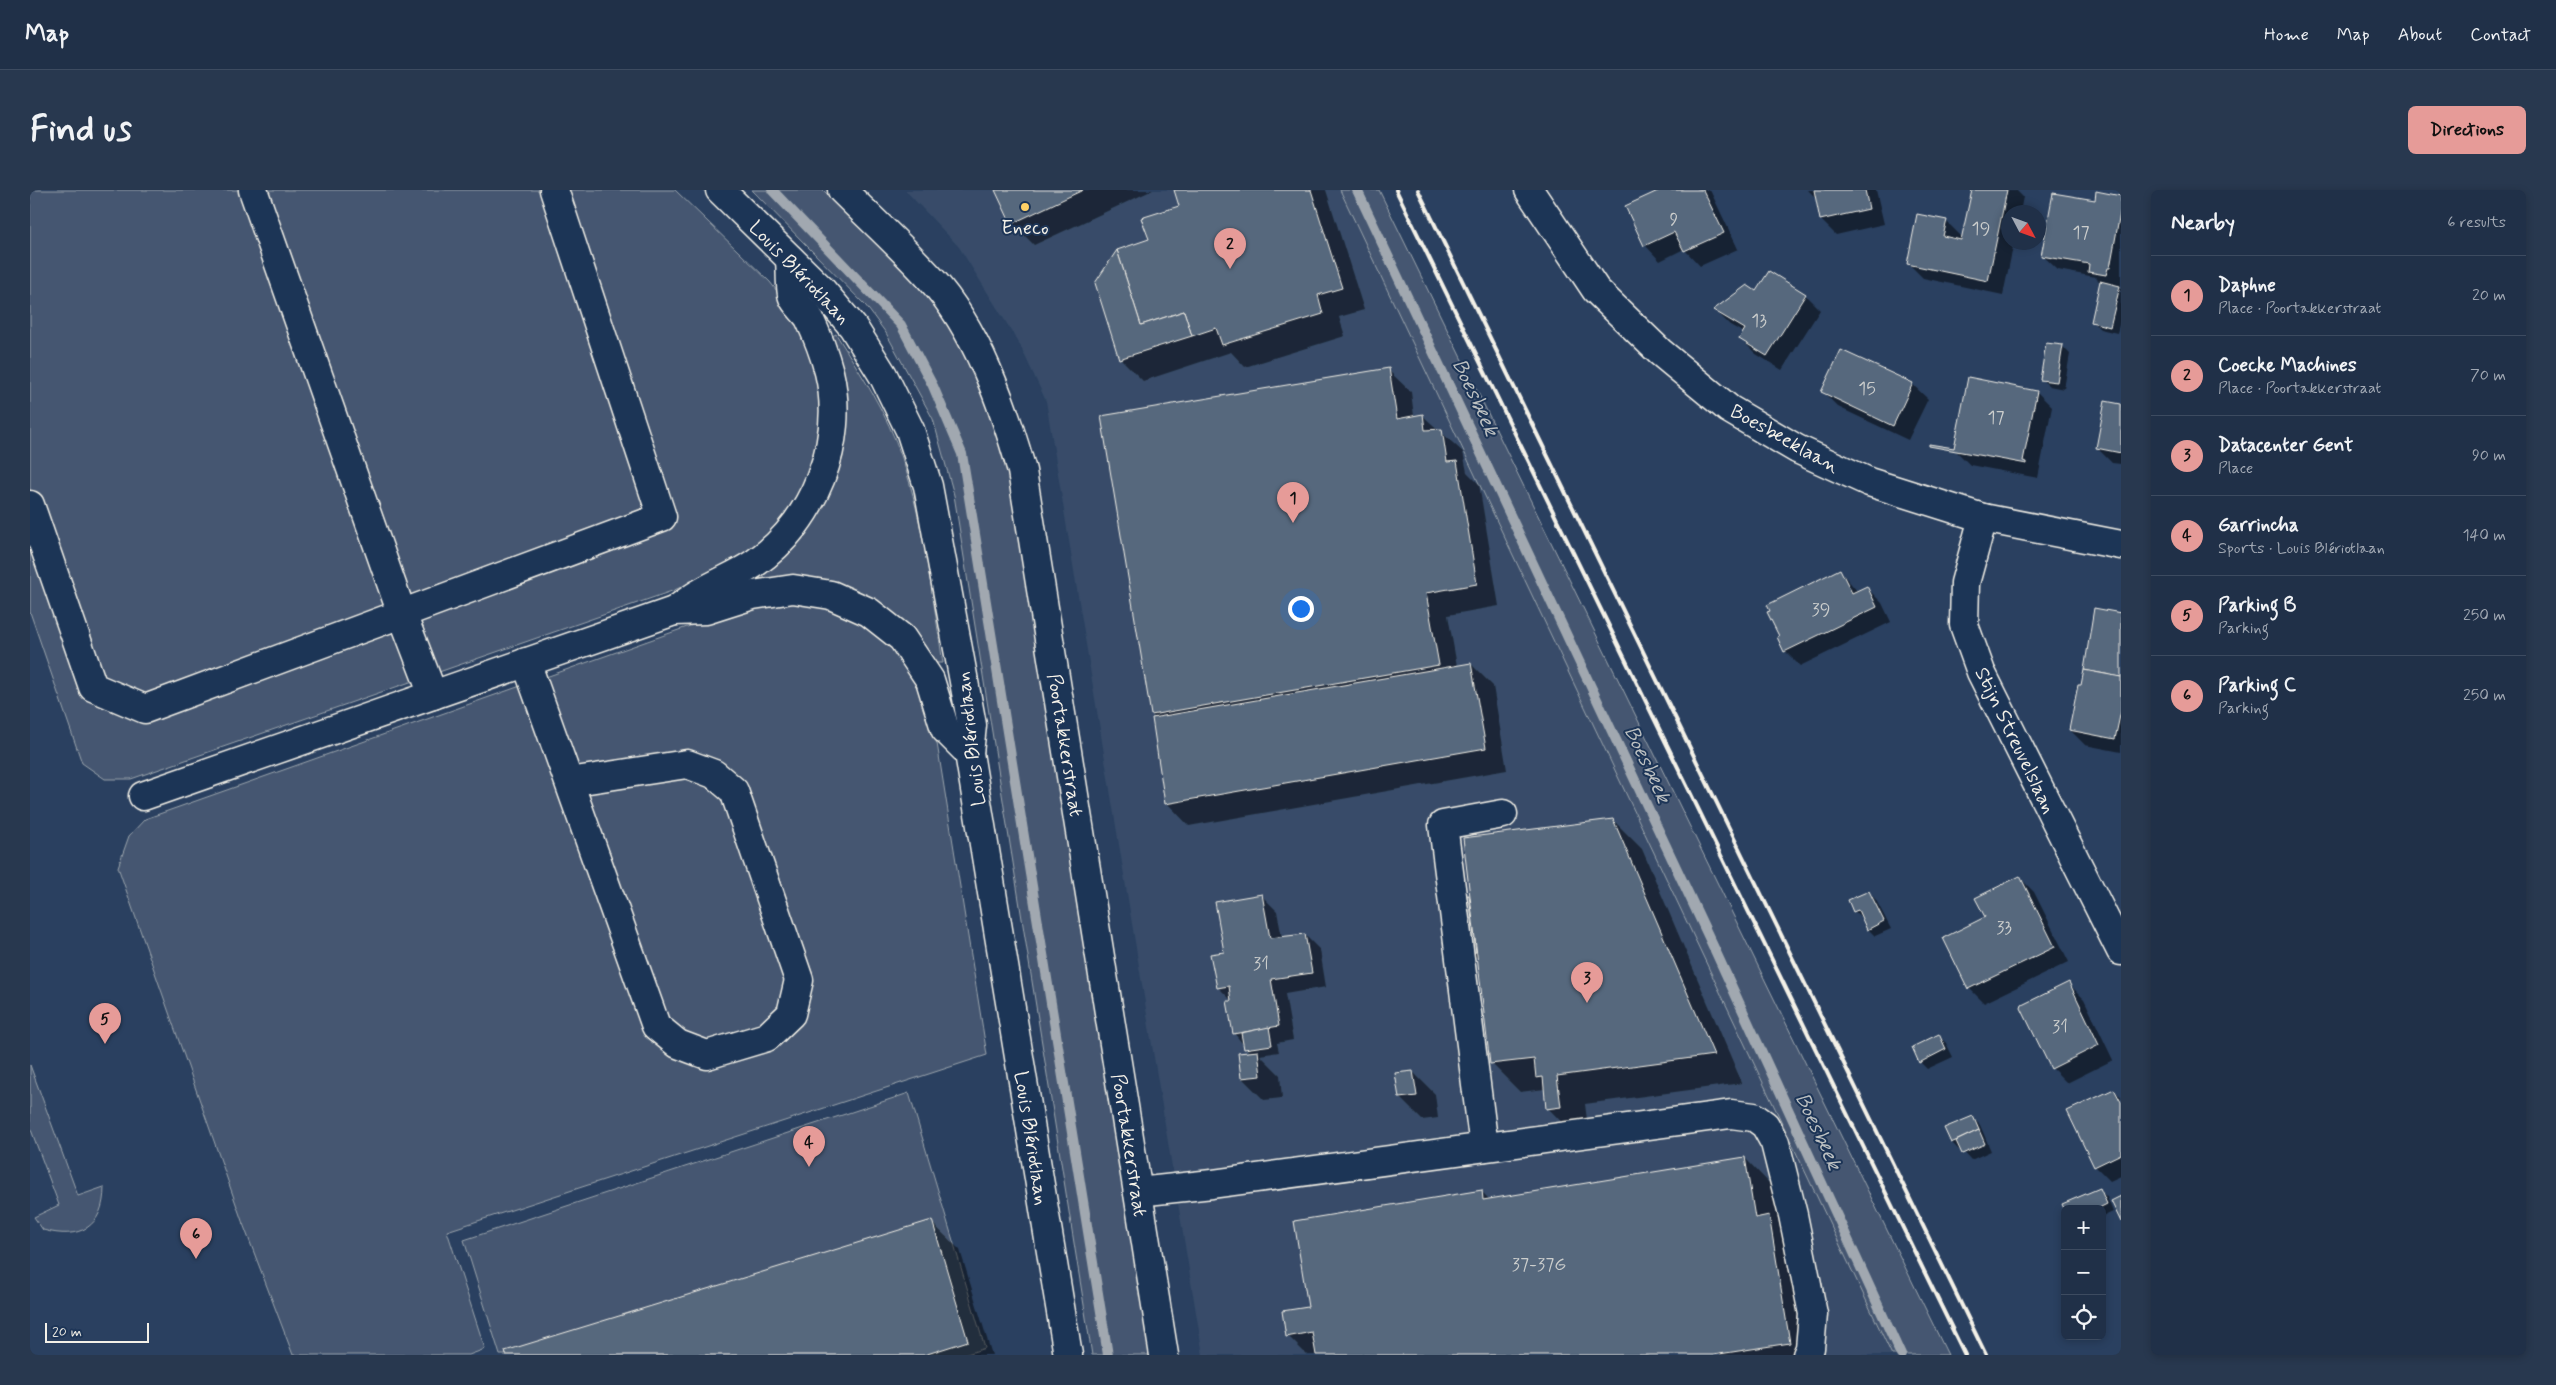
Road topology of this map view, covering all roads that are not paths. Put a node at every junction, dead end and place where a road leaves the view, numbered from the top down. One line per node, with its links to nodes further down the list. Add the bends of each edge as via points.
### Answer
1 (253, 190): 11 (street)
2 (554, 190): 11 (street, via 662,518)
3 (720, 190): 6 (street, Louis Blériotlaan)
4 (842, 190): 20 (street, Poortakkerstraat, via 932,280 955,310 981,357 1010,426 1022,471)
5 (1534, 192): 8 (street, Boesbeeklaan, via 1596,290 1660,352 1729,409 1797,449 1870,482)
6 (790, 259): 10 (street, via 792,296 808,317 829,373 832,432 825,467 812,499 788,535 755,563); 14 (street, Louis Blériotlaan, via 853,327 883,374 910,430 928,486 962,667 972,725)
7 (30, 504): 11 (street, via 93,687 145,709)
8 (1983, 518): 9 (street, Boesbeeklaan); 18 (street, Stijn Streuvelslaan, via 1965,583 1964,625 1980,672)
9 (2121, 545)
10 (674, 611): 12 (street); 14 (street, via 706,610 753,596 793,589 831,595 869,612 902,638 930,680 946,729)
11 (402, 614): 13 (street)
12 (526, 662): 13 (street); 15 (street)
13 (433, 695): 16 (street)
14 (968, 753): 21 (street, Louis Blériotlaan)
15 (569, 782): 15 (street, via 656,1026 678,1044 707,1055 767,1037 791,1014 799,980 734,791 714,774 687,764)
16 (143, 796)
17 (1503, 814): 19 (street, via 1444,825)
18 (2121, 951)
19 (1484, 1147): 20 (street); 23 (street, via 1730,1114 1754,1116 1775,1143 1793,1215 1813,1314)
20 (1138, 1192): 22 (street, Poortakkerstraat)
21 (1068, 1355)
22 (1164, 1355)
23 (1807, 1355)

